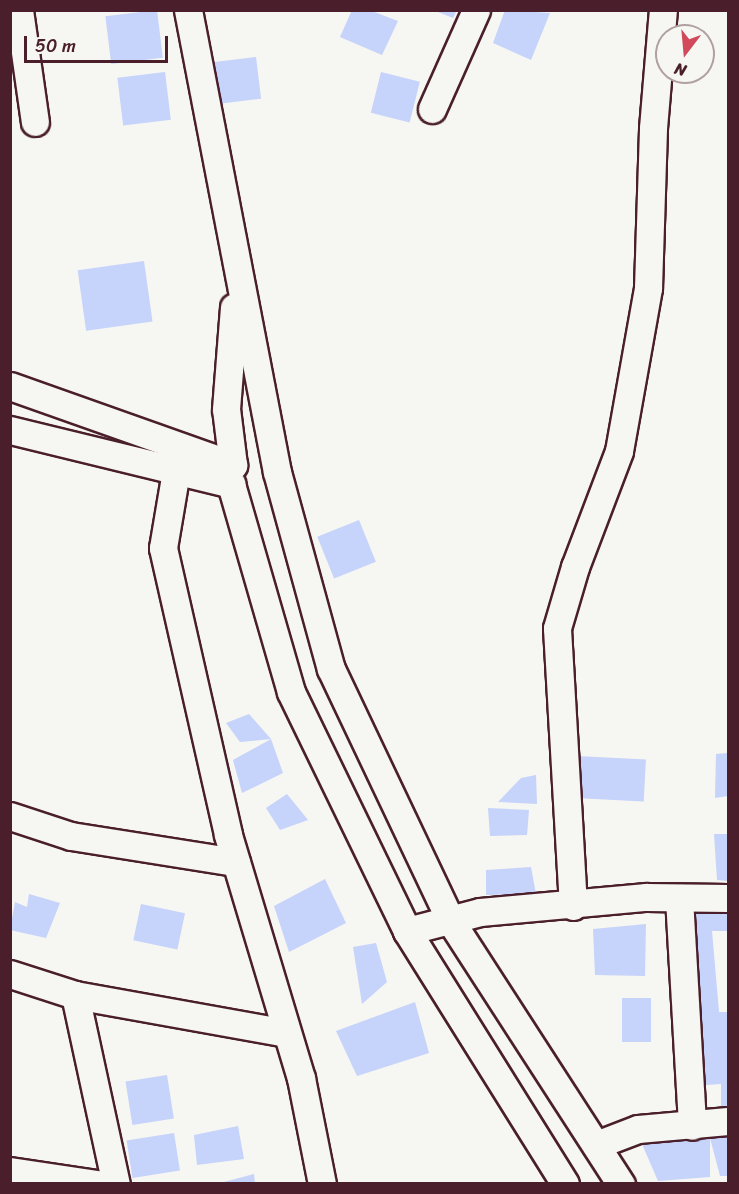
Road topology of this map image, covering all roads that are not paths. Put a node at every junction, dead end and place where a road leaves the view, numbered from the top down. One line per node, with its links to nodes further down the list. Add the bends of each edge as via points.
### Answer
1 (19, 10): 5 (street)
2 (188, 10): 8 (street)
3 (476, 10): 6 (street)
4 (663, 10): 18 (street, via 653,128 648,288 619,451 575,567 557,628)
5 (17, 48): 7 (street)
6 (432, 109)
7 (35, 122)
8 (236, 273): 12 (street); 13 (street, via 226,409)
9 (10, 386): 13 (street)
10 (10, 430): 11 (street)
11 (176, 471): 13 (street); 15 (street, via 163,548)
12 (276, 472): 13 (street, via 272,462 252,453); 13 (street, via 270,493 260,499 239,495); 19 (street, via 331,669)
13 (232, 474): 20 (street, via 291,692)
14 (10, 816): 15 (street, via 71,836)
15 (236, 862): 23 (street)
16 (679, 898): 17 (street); 18 (street); 25 (street)
17 (729, 898)
18 (573, 906): 19 (street, via 480,912)
19 (450, 920): 20 (street); 26 (street)
20 (407, 931): 31 (street)
21 (10, 974): 22 (street)
22 (75, 995): 23 (street); 29 (street)
23 (287, 1033): 30 (street)
24 (729, 1120): 25 (street)
25 (692, 1126): 26 (street, via 638,1129)
26 (596, 1145): 32 (street)
27 (10, 1171): 28 (street)
28 (97, 1184)
29 (116, 1184)
30 (322, 1184)
31 (565, 1184)
32 (621, 1184)

